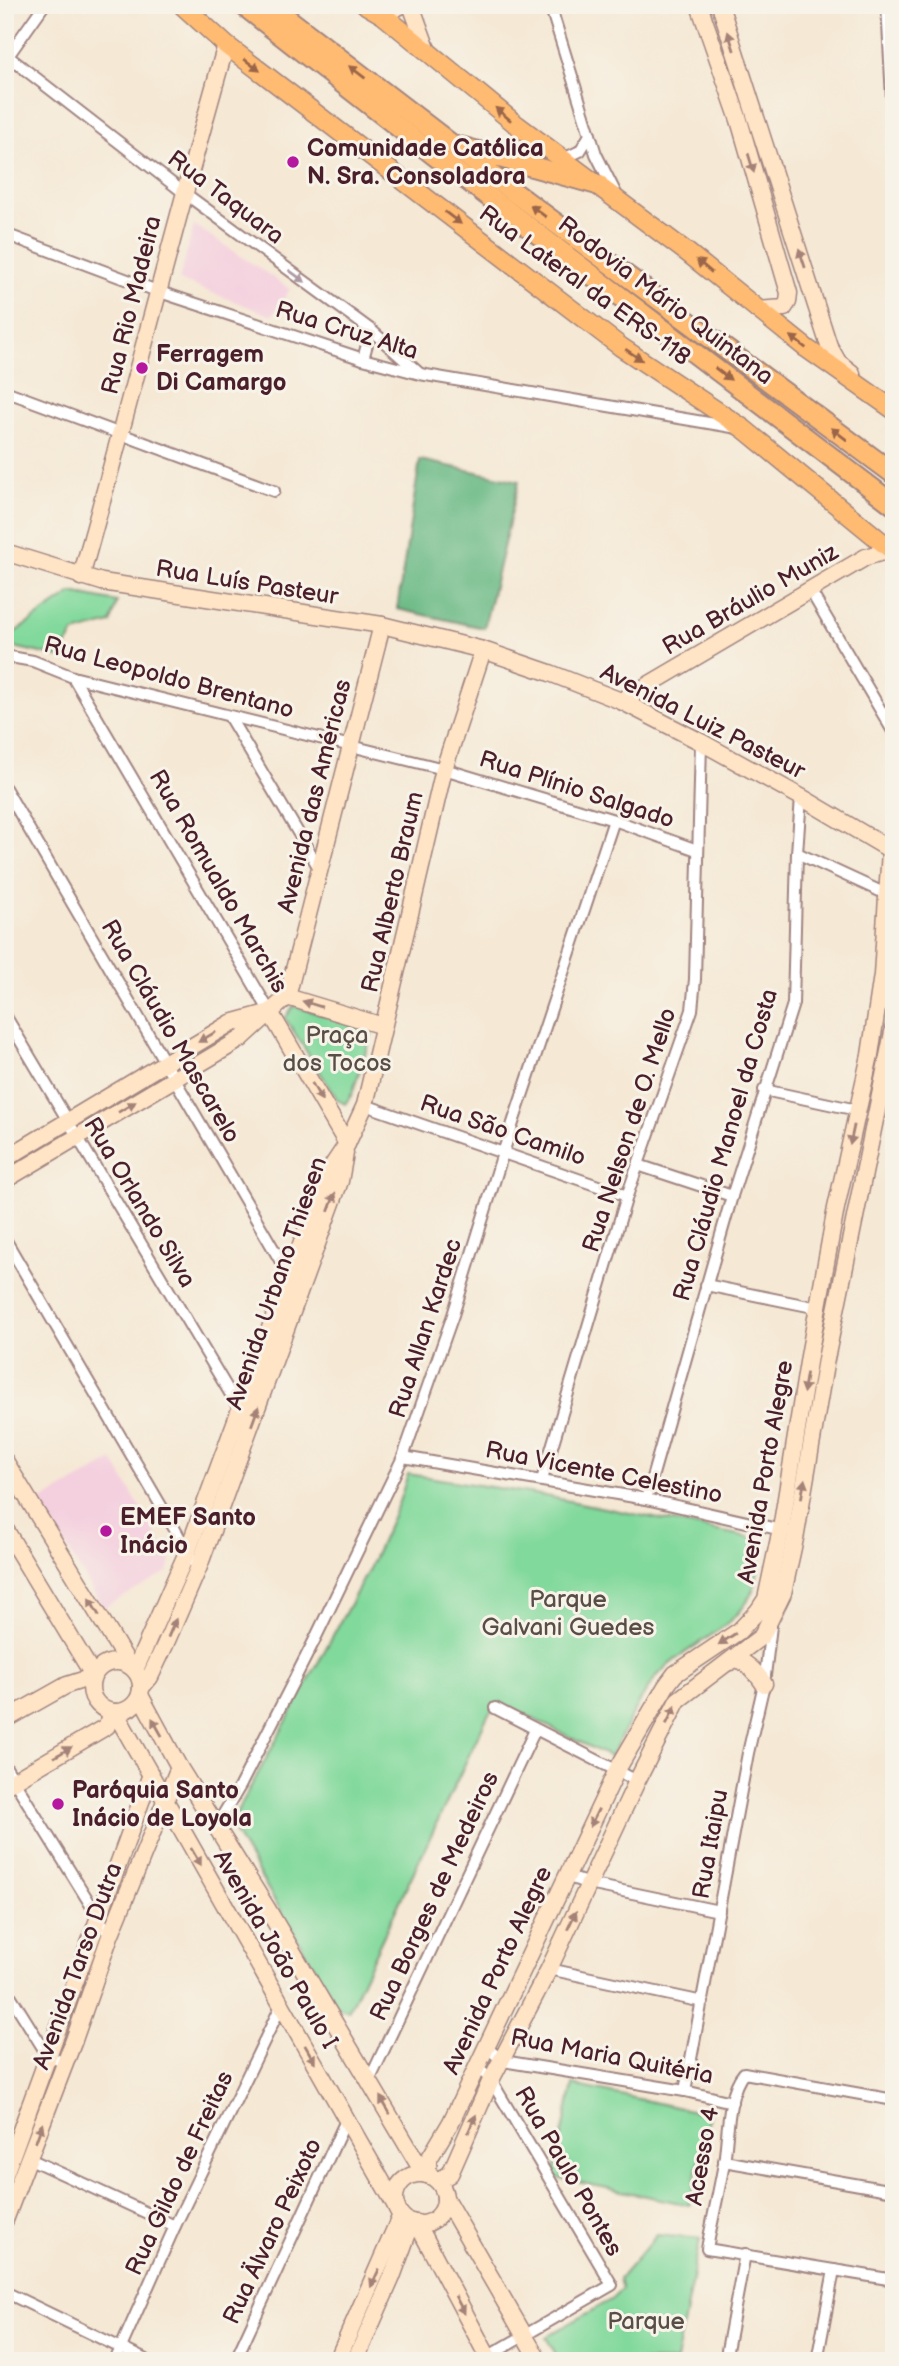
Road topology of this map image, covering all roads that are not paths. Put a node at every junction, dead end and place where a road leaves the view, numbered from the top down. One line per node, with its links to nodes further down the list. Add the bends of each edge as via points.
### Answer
1 (44, 5): 15 (street)
2 (182, 5): 13 (main road, Rua Lateral da ERS-118)
3 (243, 5): 42 (highway, Rodovia Mário Quintana, one-way to 42)
4 (270, 5): 21 (highway, Rodovia Mário Quintana, one-way to 4)
5 (366, 5): 12 (main road)
6 (402, 5): 12 (street)
7 (411, 5): 14 (street)
8 (550, 5): 19 (street)
9 (699, 5): 18 (street)
10 (720, 5): 17 (street, one-way to 10)
11 (887, 5): 16 (street)
12 (383, 15): 14 (main road)
13 (226, 45): 24 (street, Rua Rio Madeira); 35 (main road, Rua Lateral da ERS-118, one-way to 35, via 621,347)
14 (426, 50): 22 (main road, one-way to 14)
15 (6, 59): 24 (street, Rua Taquara)
16 (893, 115): 20 (street)
17 (756, 116): 18 (street); 28 (street, one-way to 17)
18 (738, 120): 29 (street, one-way to 29)
19 (590, 135): 22 (street, via 580,151); 25 (street, via 603,172)
20 (894, 136)
21 (452, 144): 23 (highway); 40 (highway, Rodovia Mário Quintana, one-way to 21)
22 (563, 159): 23 (main road)
23 (599, 185): 25 (main road)
24 (183, 192): 27 (street, Rua Rio Madeira); 31 (street, Rua Taquara, one-way to 31)
25 (624, 205): 30 (main road, one-way to 25)
26 (5, 234): 27 (street, Rua Cruz Alta)
27 (157, 291): 32 (street, Rua Cruz Alta); 39 (street, Rua Rio Madeira)
28 (815, 299): 29 (street, via 802,309); 36 (street, via 838,362)
29 (789, 302): 30 (street, via 778,310)
30 (757, 310): 36 (main road, one-way to 30)
31 (371, 330): 32 (street); 33 (street, Rua Taquara)
32 (363, 359): 33 (street, Rua Cruz Alta)
33 (420, 374): 37 (street, Rua Cruz Alta)
34 (5, 391): 39 (street)
35 (704, 401): 37 (street); 38 (main road, Rua Lateral da ERS-118)
36 (894, 410)
37 (689, 421): 38 (street, Rua Cruz Alta)
38 (744, 429): 43 (main road, Rua Lateral da ERS-118)
39 (121, 434): 41 (street); 47 (street, Rua Rio Madeira)
40 (894, 474)
41 (274, 491)
42 (894, 505)
43 (869, 533): 44 (main road, Rua Lateral da ERS-118); 46 (street, Rua Bráulio Muniz)
44 (892, 551): 46 (street, Rua Bráulio Muniz)
45 (5, 552): 47 (street, Rua Luís Pasteur)
46 (866, 557): 48 (street, Rua Bráulio Muniz)
47 (81, 577): 49 (street, Rua Luís Pasteur)
48 (810, 590): 53 (street, Rua Bráulio Muniz); 55 (street)
49 (382, 625): 50 (street, Rua Luís Pasteur); 57 (street, Avenida das Américas)
50 (483, 650): 53 (street, Avenida Luiz Pasteur); 58 (street, Rua Alberto Braum)
51 (5, 656): 52 (street, Rua Leopoldo Brentano)
52 (73, 677): 54 (street, Rua Leopoldo Brentano); 68 (street, Rua Romualdo Marchis)
53 (621, 701): 56 (street, Avenida Luiz Pasteur)
54 (230, 718): 57 (street, Rua Leopoldo Brentano); 65 (street)
55 (894, 733)
56 (701, 742): 60 (street, Avenida Luiz Pasteur); 62 (street, Rua Nelson de O. Mello)
57 (351, 745): 58 (street, Rua Leopoldo Brentano); 65 (street, Avenida das Américas)
58 (444, 769): 61 (street, Rua Plínio Salgado); 70 (street, Rua Alberto Braum)
59 (5, 788): 74 (street, Rua Cláudio Mascarelo)
60 (801, 797): 63 (street, Avenida Luiz Pasteur); 64 (street, Rua Cláudio Manoel da Costa)
61 (614, 820): 62 (street, Rua Plínio Salgado); 82 (street, Rua Allan Kardec)
62 (697, 850): 84 (street, Rua Nelson de O. Mello, via 692,1010)
63 (892, 851): 66 (street, Avenida Porto Alegre)
64 (797, 853): 66 (street); 76 (street, Rua Cláudio Manoel da Costa, via 793,1004)
65 (319, 868): 67 (street, Avenida das Américas)
66 (886, 894): 72 (street, Avenida Porto Alegre, via 882,975)
67 (287, 997): 68 (street); 70 (street, one-way to 67)
68 (270, 1012): 74 (street, one-way to 74, via 231,1023); 75 (street, via 241,1039); 81 (street, Rua Romualdo Marchis, one-way to 81)
69 (5, 1015): 79 (street, Rua Orlando Silva)
70 (383, 1026): 77 (street, Rua Alberto Braum)
71 (894, 1027): 73 (street, Avenida Porto Alegre)
72 (870, 1055): 73 (street); 78 (street, Avenida Porto Alegre)
73 (888, 1058): 89 (street, Avenida Porto Alegre)
74 (164, 1062): 75 (street, Rua Cláudio Mascarelo); 79 (street)
75 (174, 1079): 80 (street, one-way to 75); 91 (street, Rua Cláudio Mascarelo)
76 (764, 1090): 78 (street); 87 (street, Rua Cláudio Manoel da Costa)
77 (365, 1105): 81 (street, Rua Alberto Braum); 82 (street, Rua São Camilo)
78 (857, 1110): 88 (street, Avenida Porto Alegre, one-way to 88)
79 (67, 1120): 80 (street, Rua Orlando Silva); 83 (street)
80 (77, 1137): 85 (street); 97 (street, Rua Orlando Silva)
81 (346, 1144): 91 (street, Avenida Urbano Thiesen, via 327,1174); 93 (street, Avenida Urbano Thiesen, one-way to 81, via 340,1181)
82 (503, 1153): 86 (street, Rua São Camilo); 98 (street, Rua Allan Kardec)
83 (5, 1159)
84 (638, 1165): 86 (street, Rua Nelson de O. Mello); 87 (street)
85 (5, 1180)
86 (627, 1196): 100 (street, Rua Nelson de O. Mello)
87 (732, 1196): 92 (street, Rua Cláudio Manoel da Costa)
88 (836, 1208): 89 (street); 94 (street, Avenida Porto Alegre)
89 (857, 1209): 96 (street, Avenida Porto Alegre)
90 (5, 1239): 104 (street)
91 (290, 1276): 93 (street, Rua Cláudio Mascarelo); 97 (street, Avenida Urbano Thiesen)
92 (706, 1284): 94 (street); 101 (street, Rua Cláudio Manoel da Costa)
93 (299, 1294): 105 (street, Avenida Urbano Thiesen, one-way to 93)
94 (818, 1308): 95 (street, Avenida Porto Alegre)
95 (809, 1356): 96 (street); 103 (street, Avenida Porto Alegre, one-way to 103)
96 (826, 1359): 103 (street, Avenida Porto Alegre, one-way to 96)
97 (240, 1410): 104 (street, Avenida Urbano Thiesen)
98 (403, 1457): 100 (street, Rua Vicente Celestino); 123 (street, Rua Allan Kardec, via 314,1642)
99 (5, 1461): 108 (street, one-way to 99)
100 (542, 1480): 101 (street, Rua Vicente Celestino)
101 (646, 1499): 103 (street, Rua Vicente Celestino)
102 (5, 1529): 109 (street)
103 (788, 1532): 106 (street, Avenida Porto Alegre, via 766,1599)
104 (188, 1549): 105 (street); 108 (street, Avenida Urbano Thiesen)
105 (198, 1569): 111 (street, Avenida Urbano Thiesen, one-way to 105)
106 (765, 1616): 107 (street, Avenida Porto Alegre, via 762,1636); 110 (street, Rua Itaipu); 118 (street, Avenida Porto Alegre, one-way to 118, via 675,1674)
107 (728, 1663): 110 (street, via 736,1658 755,1670); 120 (street, Avenida Porto Alegre, one-way to 107, via 678,1700)
108 (132, 1668): 109 (street, via 123,1662 109,1662); 111 (street, via 141,1682)
109 (92, 1676): 113 (street, via 93,1699); 114 (street)
110 (764, 1684): 126 (street, Rua Itaipu)
111 (141, 1692): 113 (street, via 127,1710); 117 (street, Avenida João Paulo I, one-way to 111)
112 (495, 1708): 115 (street)
113 (112, 1712): 119 (street, Avenida João Paulo I); 121 (street, one-way to 113, via 107,1726)
114 (5, 1720)
115 (535, 1730): 118 (street); 138 (street, Rua Borges de Medeiros)
116 (5, 1766): 121 (street)
117 (179, 1768): 122 (street, Avenida Tarso Dutra); 123 (street, Avenida João Paulo I)
118 (617, 1770): 120 (street); 124 (street, Avenida Porto Alegre, one-way to 124)
119 (150, 1777): 122 (street, Avenida João Paulo I); 127 (street, Avenida Tarso Dutra)
120 (638, 1781): 125 (street, Avenida Porto Alegre)
121 (10, 1783): 127 (street)
122 (165, 1804): 128 (street, Avenida Tarso Dutra); 132 (street, Avenida João Paulo I, one-way to 132)
123 (217, 1825): 138 (street, Avenida João Paulo I)
124 (566, 1876): 125 (street); 133 (street, Avenida Porto Alegre)
125 (589, 1884): 126 (street); 129 (street, Avenida Porto Alegre, one-way to 125)
126 (719, 1910): 131 (street, Rua Itaipu)
127 (99, 1920): 128 (street); 134 (street, Avenida Tarso Dutra)
128 (110, 1936): 136 (street, Avenida Tarso Dutra)
129 (549, 1969): 131 (street); 135 (street, Avenida Porto Alegre)
130 (5, 1987): 134 (street)
131 (703, 2002): 140 (street, Rua Itaipu)
132 (282, 2004): 143 (street, Avenida João Paulo I, one-way to 143); 152 (street, Rua Gildo de Freitas)
133 (486, 2047): 135 (street, Rua Maria Quitéria); 137 (street, Avenida Porto Alegre)
134 (48, 2056): 136 (street); 146 (street, Avenida Tarso Dutra)
135 (503, 2061): 139 (street, Avenida Porto Alegre); 140 (street, Rua Maria Quitéria)
136 (65, 2063): 144 (street, Avenida Tarso Dutra, one-way to 136)
137 (477, 2066): 139 (street, Rua Paulo Pontes); 147 (street, Avenida Porto Alegre, via 429,2159)
138 (370, 2079): 147 (street, Avenida João Paulo I, one-way to 138)
139 (491, 2080): 147 (street, Avenida Porto Alegre, one-way to 139, via 450,2174); 157 (street, Rua Paulo Pontes, via 612,2285)
140 (685, 2091): 142 (street, Rua Maria Quitéria)
141 (894, 2100): 142 (street, Acesso 4, via 744,2073)
142 (732, 2102): 145 (street, Acesso 4)
143 (347, 2118): 150 (street, Avenida João Paulo I); 162 (street, Rua Älvaro Peixoto)
144 (30, 2159): 151 (street, Avenida Tarso Dutra); 152 (street)
145 (724, 2161): 148 (street); 153 (street, Acesso 4, via 707,2249)
146 (5, 2174)
147 (429, 2177): 149 (street); 150 (street, via 409,2176 403,2181 396,2194)
148 (894, 2191)
149 (445, 2197): 150 (street, via 441,2211 431,2221); 157 (street)
150 (407, 2217): 159 (street, Avenida João Paulo I, one-way to 159); 163 (street, one-way to 163); 164 (street, via 392,2277)
151 (5, 2220)
152 (175, 2227): 158 (street, Rua Gildo de Freitas)
153 (745, 2254): 154 (street); 166 (street)
154 (834, 2270): 155 (street); 167 (street)
155 (894, 2280)
156 (5, 2292): 158 (street)
157 (525, 2337): 159 (street, Rua Paulo Pontes); 165 (street)
158 (122, 2348): 160 (street, Rua Gildo de Freitas); 161 (street)
159 (489, 2359)
160 (115, 2361)
161 (148, 2361)
162 (236, 2361)
163 (337, 2361)
164 (355, 2361)
165 (539, 2361)
166 (725, 2361)
167 (817, 2361)

